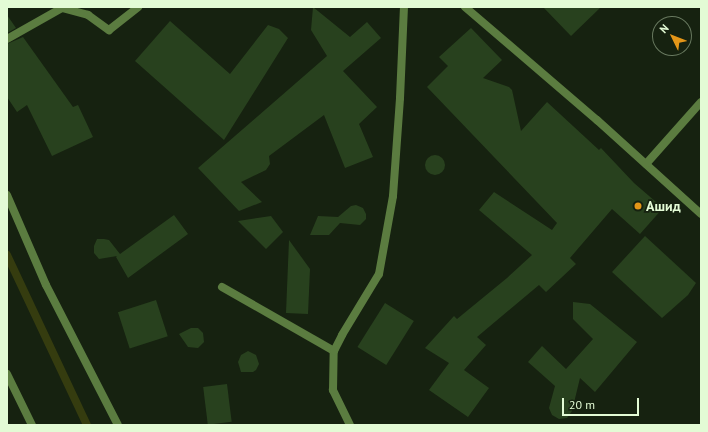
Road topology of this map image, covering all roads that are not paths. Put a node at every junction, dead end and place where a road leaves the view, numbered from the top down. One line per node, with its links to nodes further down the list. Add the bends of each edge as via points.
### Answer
1 (138, 7): 4 (street, via 108,30 88,15 62,8)
2 (404, 7): 10 (street, via 393,196 379,274)
3 (465, 7): 6 (street)
4 (7, 38)
5 (701, 102): 6 (street)
6 (646, 164): 8 (street)
7 (7, 195): 13 (street, via 46,285)
8 (701, 214)
9 (222, 287): 10 (street)
10 (334, 351): 14 (street, via 333,390)
11 (7, 374): 12 (street)
12 (32, 425)
13 (118, 425)
14 (350, 425)

